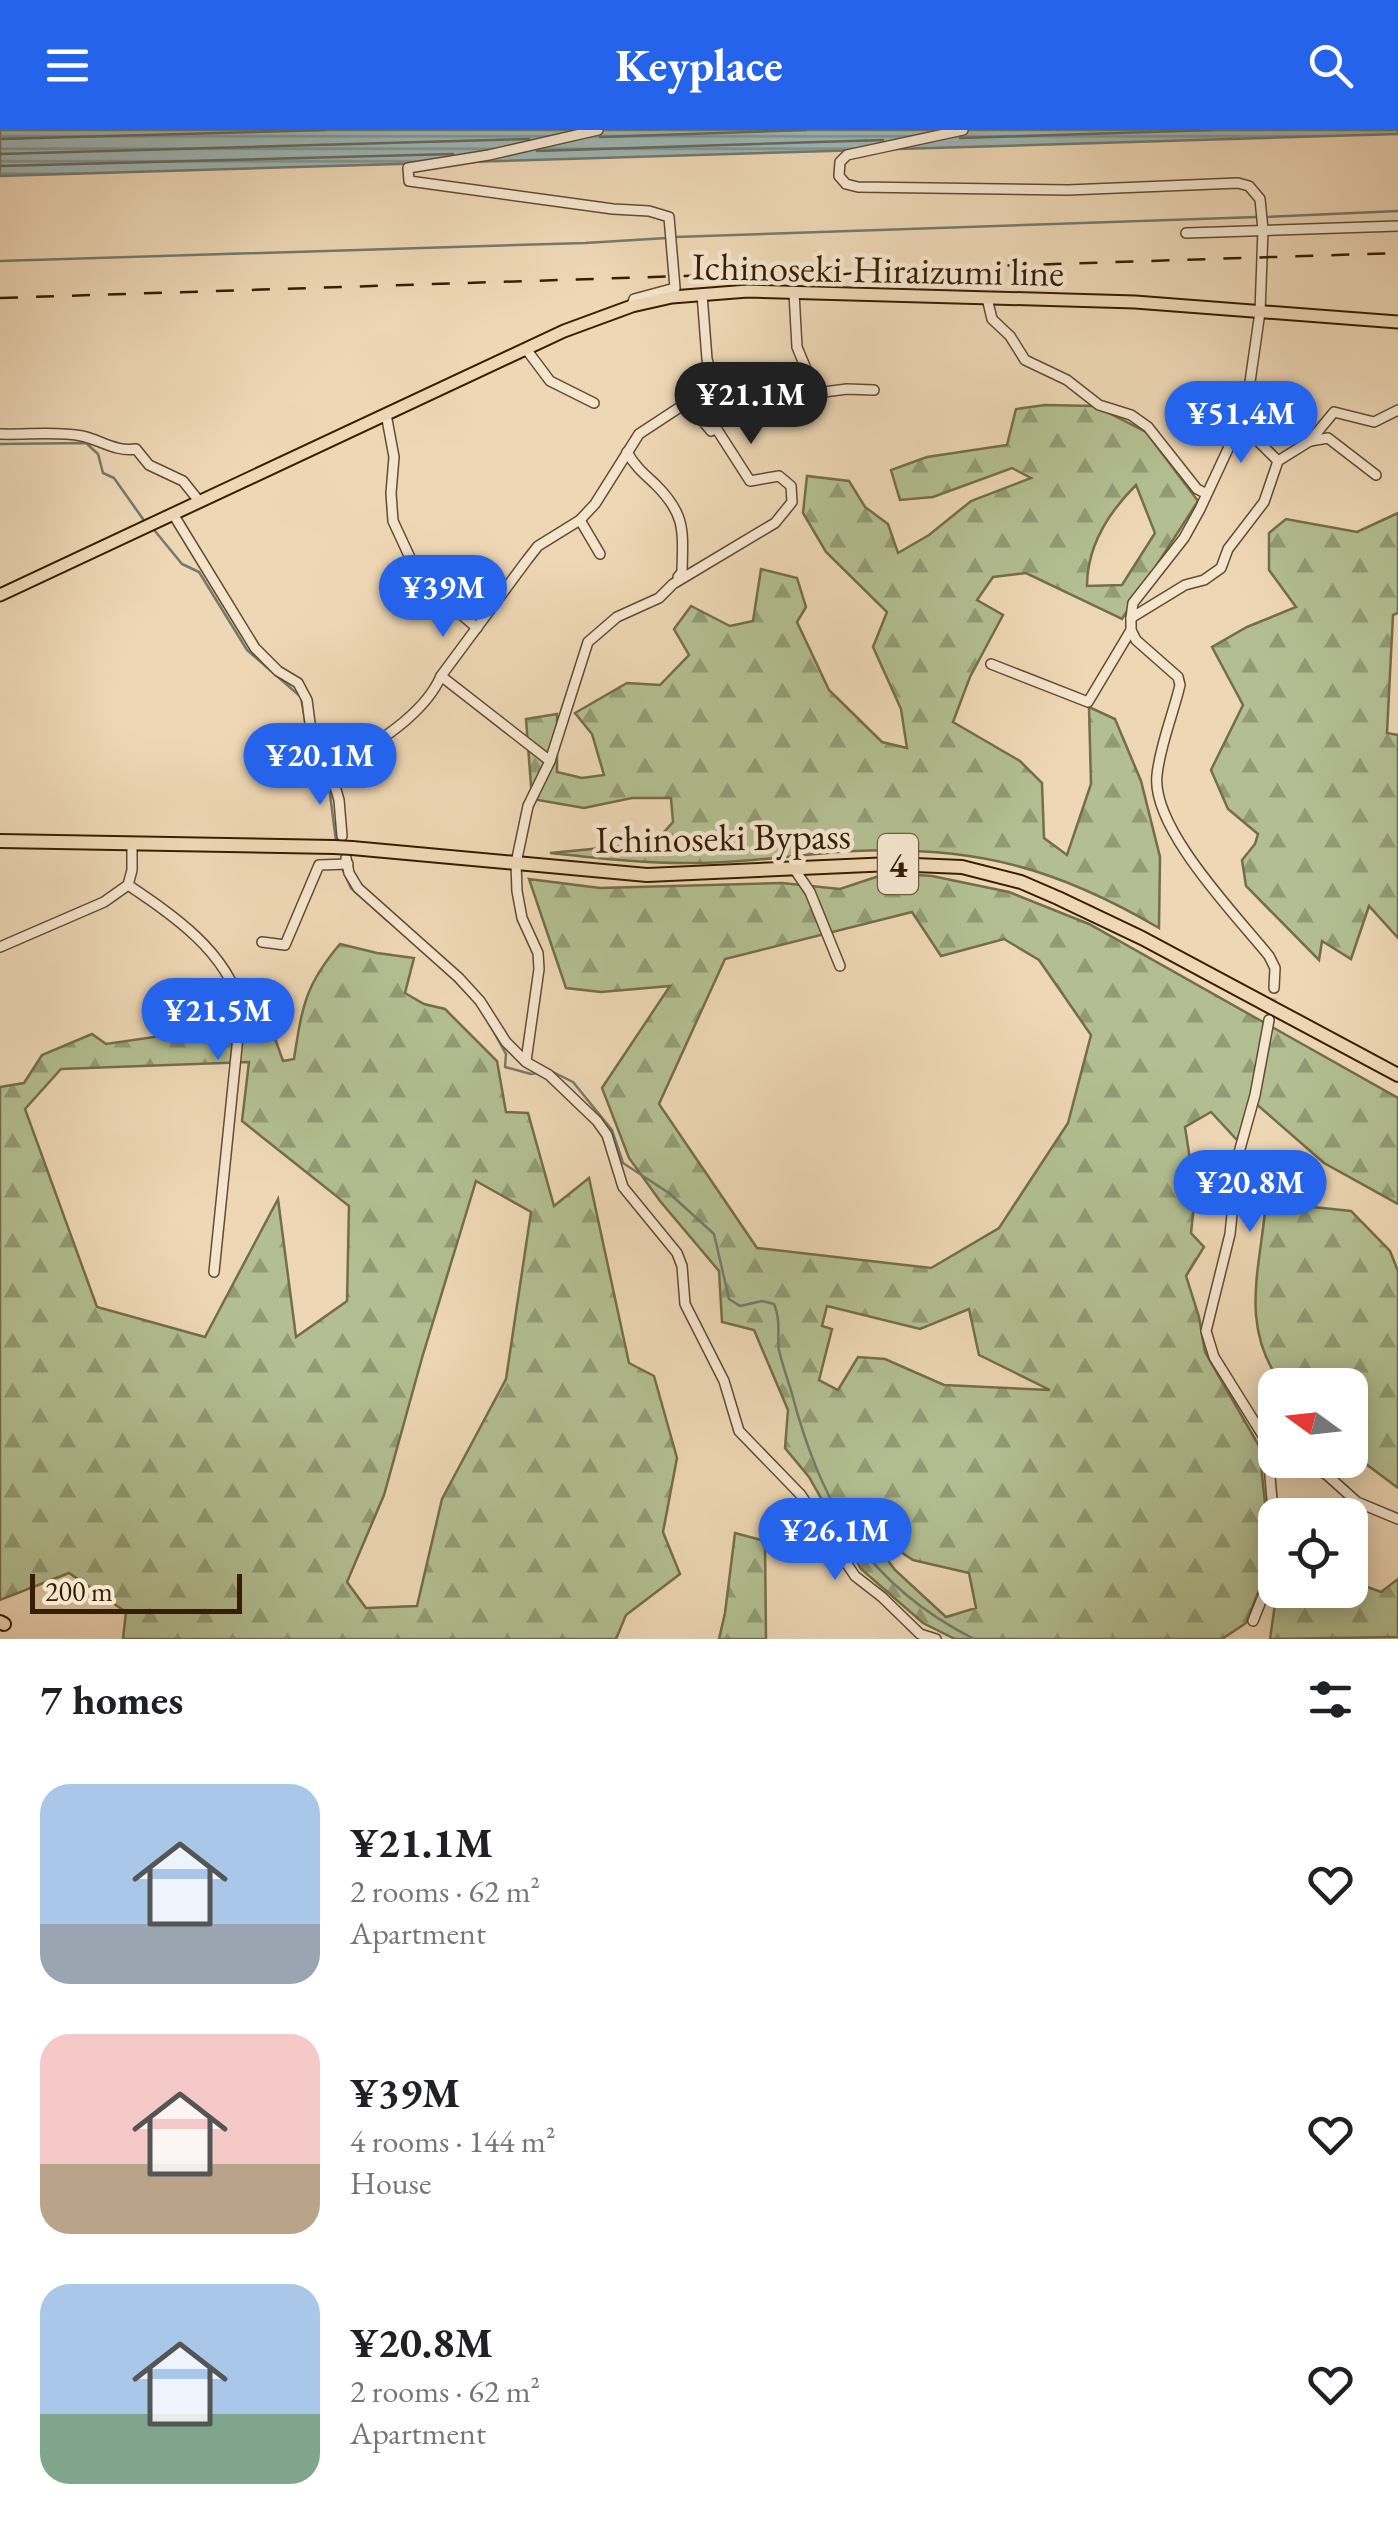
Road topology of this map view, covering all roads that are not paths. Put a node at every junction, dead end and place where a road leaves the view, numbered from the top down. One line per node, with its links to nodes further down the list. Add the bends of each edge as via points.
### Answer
1 (598, 130): 9 (street, via 408,168 407,175 409,181 669,217 675,288 640,296)
2 (963, 130): 3 (street, via 847,155 839,176 858,187 1068,190 1238,183 1255,191)
3 (1263, 226): 4 (street); 5 (street); 10 (street)
4 (1398, 226)
5 (1186, 233)
6 (794, 293): 7 (main road, Ichinoseki-Hiraizumi line); 8 (main road, Ichinoseki-Hiraizumi line); 13 (street, via 797,346 816,393)
7 (702, 294): 9 (main road, Ichinoseki-Hiraizumi line); 15 (street, via 712,381)
8 (986, 298): 10 (main road, Ichinoseki-Hiraizumi line); 24 (street, via 992,320 1025,360 1148,427)
9 (632, 306): 12 (main road, Ichinoseki-Hiraizumi line)
10 (1260, 312): 11 (main road, Ichinoseki-Hiraizumi line); 18 (street)
11 (1398, 322)
12 (526, 349): 14 (street, via 550,381); 17 (main road, Ichinoseki-Hiraizumi line)
13 (874, 390)
14 (594, 403)
15 (688, 404): 21 (street, via 639,434); 29 (street, via 711,431 716,428 750,481 778,476 793,490 792,502 776,523)
16 (1398, 410): 20 (street, via 1374,422 1334,412)
17 (386, 414): 25 (main road, Ichinoseki-Hiraizumi line); 32 (street, via 394,456 393,521 418,580)
18 (1242, 420): 22 (street); 24 (street)
19 (0, 434): 25 (street, via 83,436 141,450 150,465 182,480)
20 (1310, 441): 22 (street); 23 (street, via 1328,438)
21 (628, 452): 27 (street); 29 (street, via 675,504 684,527 682,572)
22 (1278, 461): 31 (street, via 1264,502 1228,549 1222,568)
23 (1376, 475)
24 (1206, 493): 31 (street, via 1184,538 1133,603)
25 (199, 501): 26 (main road, Ichinoseki-Hiraizumi line)
26 (173, 514): 30 (main road, Ichinoseki-Hiraizumi line); 37 (street, via 255,648 298,683)
27 (580, 520): 28 (street); 32 (street, via 538,546)
28 (600, 554)
29 (673, 584): 36 (street, via 588,642)
30 (0, 594)
31 (1131, 618): 33 (street)
32 (477, 628): 35 (street)
33 (1131, 630): 34 (street, via 1088,702); 48 (street, via 1180,685 1156,777 1162,807 1192,862 1269,956)
34 (991, 664)
35 (441, 676): 36 (street); 37 (street, via 410,715)
36 (550, 761): 42 (street, via 528,806)
37 (331, 773): 39 (street, via 339,800)
38 (0, 841): 40 (highway, Ichinoseki Bypass / 4)
39 (338, 842): 40 (highway, Ichinoseki Bypass / 4); 41 (highway, Ichinoseki Bypass / 4, bridge)
40 (132, 843): 44 (street)
41 (348, 857): 42 (highway, Ichinoseki Bypass / 4); 45 (street, via 318,865 284,944); 50 (street, via 358,888 458,978)
42 (516, 863): 43 (highway, Ichinoseki Bypass / 4, via 647,875); 50 (street, via 516,891 539,968)
43 (795, 870): 47 (street); 51 (highway, Ichinoseki Bypass / 4, via 928,863 1021,882 1142,938)
44 (128, 885): 46 (street); 52 (street, via 209,949 242,1007)
45 (262, 942)
46 (0, 947)
47 (840, 966)
48 (1274, 988)
49 (1269, 1020): 53 (street, via 1238,1156 1230,1234 1206,1324 1214,1356)
50 (526, 1062): 58 (street, via 597,1121 623,1187 677,1253 685,1304 724,1382 739,1431 801,1495 855,1576 920,1634)
51 (1398, 1075)
52 (214, 1272)
53 (1258, 1424)
54 (1330, 1478): 55 (street, via 1357,1502)
55 (1398, 1518)
56 (1259, 1608): 57 (street)
57 (1254, 1621)
58 (936, 1639)

